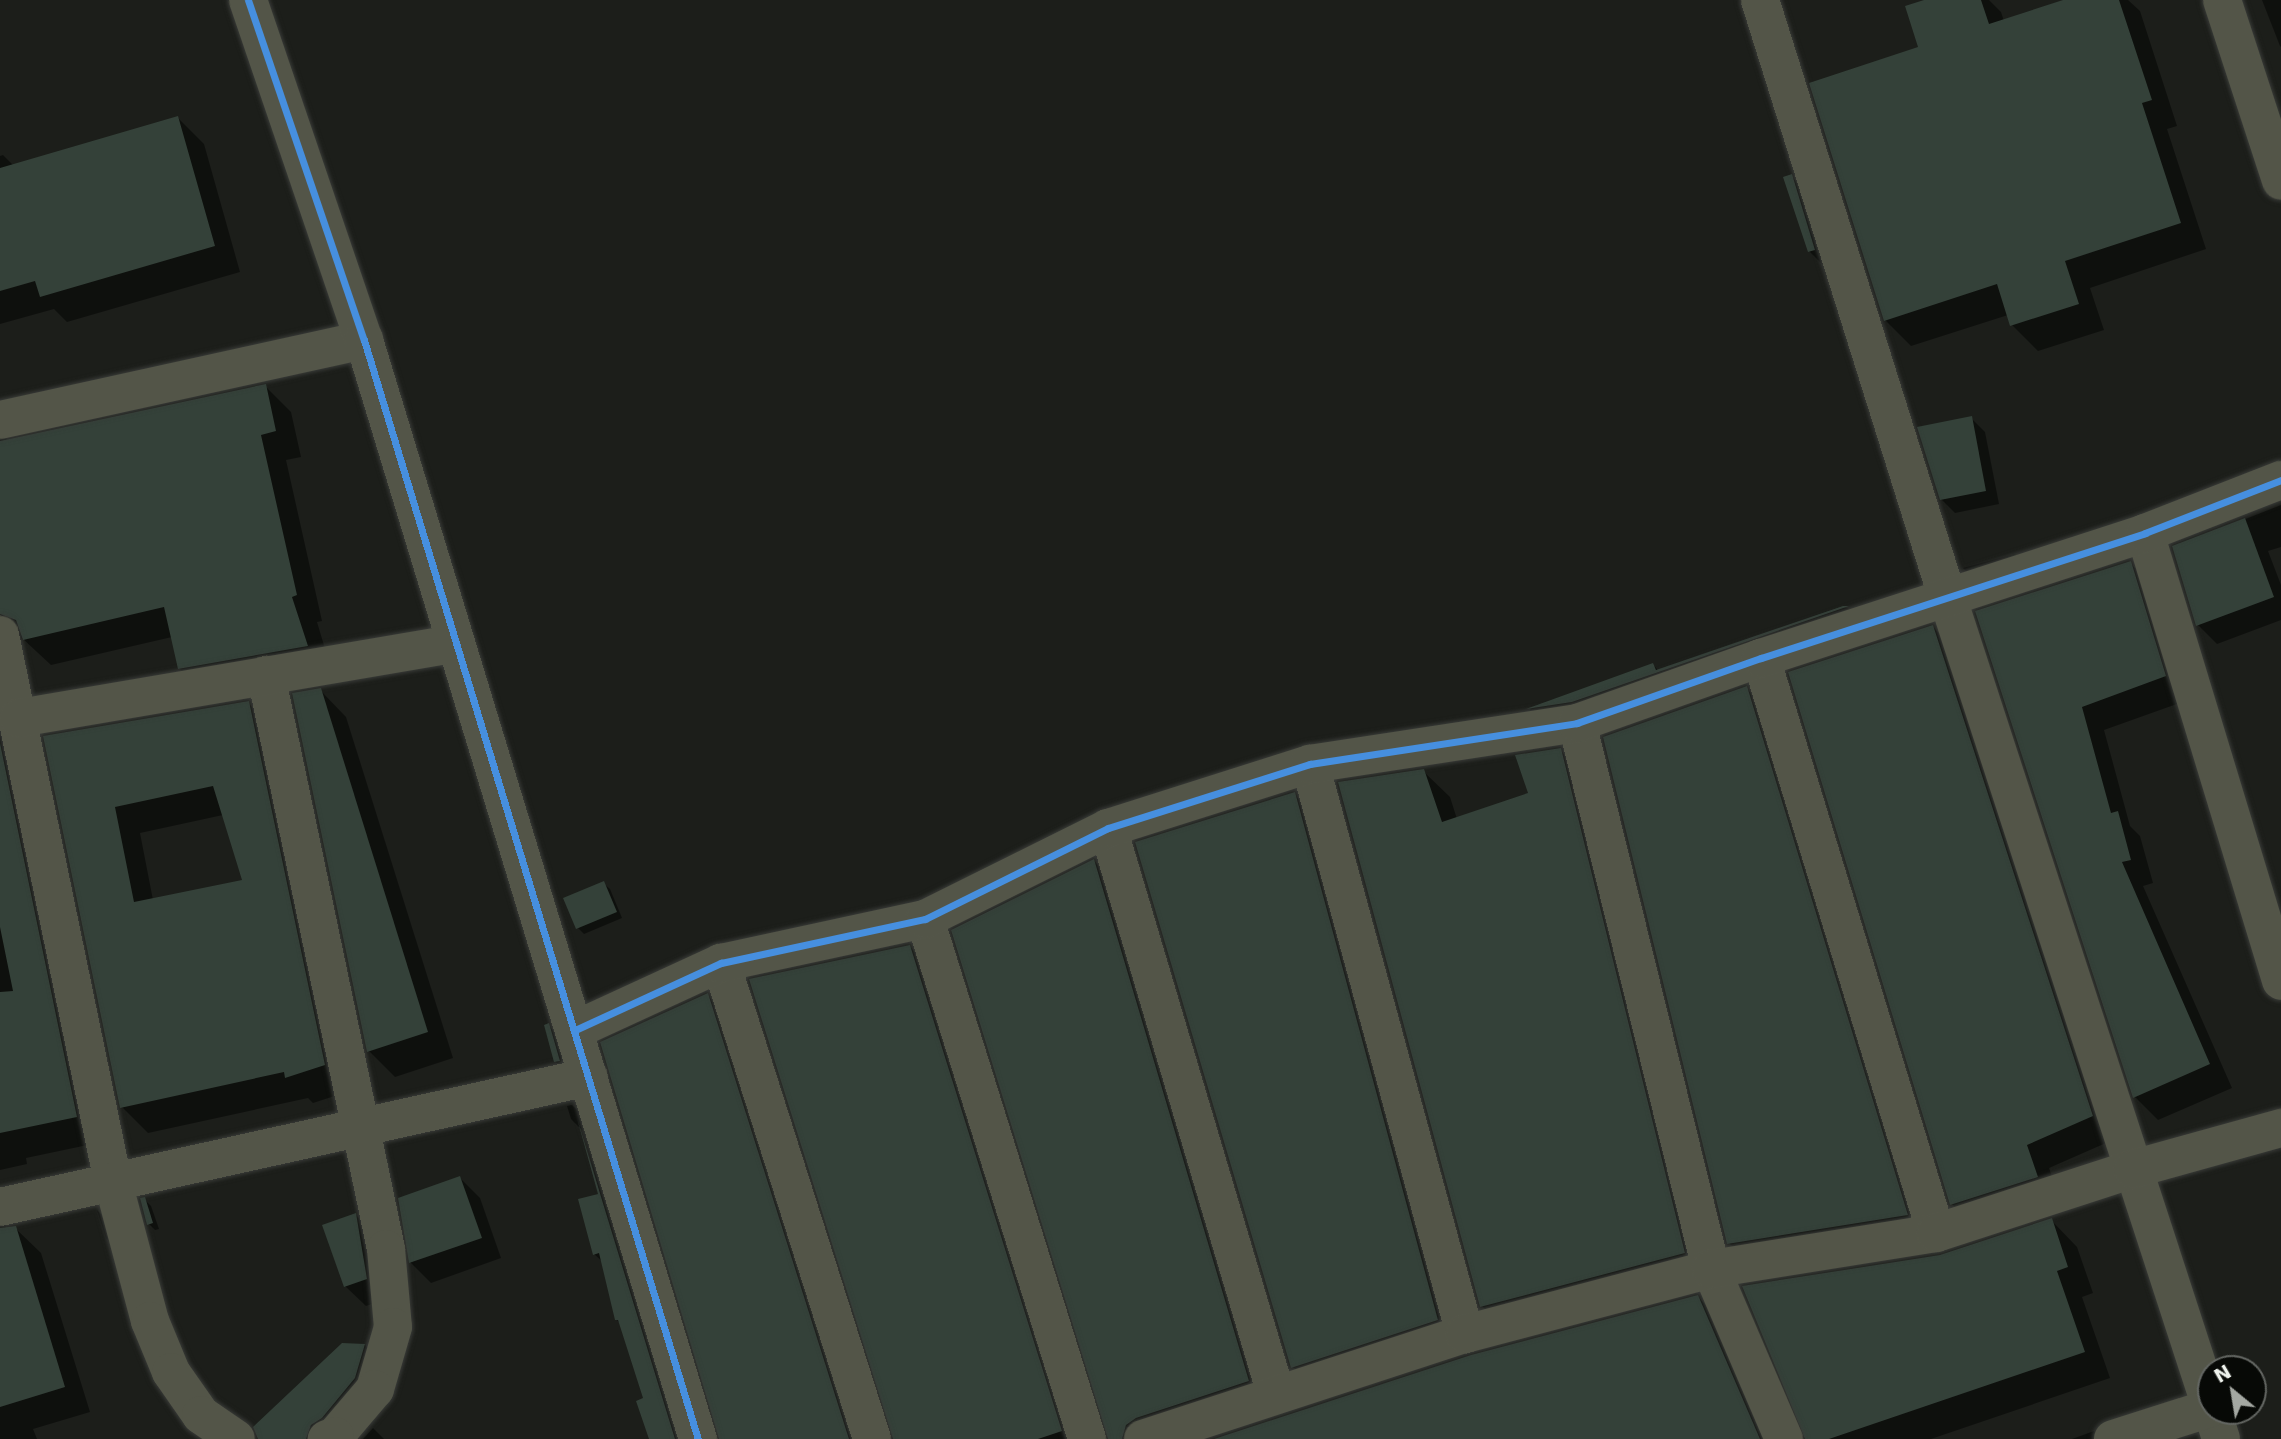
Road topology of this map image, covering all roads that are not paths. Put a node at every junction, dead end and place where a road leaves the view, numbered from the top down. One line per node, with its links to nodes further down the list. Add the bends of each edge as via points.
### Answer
1 (248, 0): 5 (street)
2 (1760, 0): 9 (street)
3 (2222, 0): 4 (street)
4 (2281, 181)
5 (364, 340): 6 (street); 11 (street)
6 (0, 420)
7 (2281, 480): 8 (street)
8 (2145, 533): 9 (street); 20 (street)
9 (1948, 599): 12 (street); 25 (street)
10 (0, 635): 14 (street)
11 (456, 643): 13 (street); 21 (street)
12 (1762, 658): 15 (street); 28 (street)
13 (266, 675): 14 (street); 23 (street)
14 (19, 718): 26 (street)
15 (1577, 723): 16 (street); 29 (street)
16 (1310, 764): 17 (street); 30 (street)
17 (1108, 828): 18 (street); 32 (street)
18 (925, 919): 19 (street); 38 (street)
19 (721, 964): 21 (street); 37 (street)
20 (2281, 981)
21 (575, 1030): 22 (street)
22 (589, 1077): 23 (street); 36 (street)
23 (361, 1128): 26 (street); 35 (street, via 386,1249 393,1327 375,1389 335,1436)
24 (2281, 1128): 25 (street)
25 (2133, 1169): 28 (street); 31 (street)
26 (113, 1182): 27 (street); 34 (street, via 150,1321 170,1372 201,1415)
27 (0, 1207)
28 (1936, 1233): 29 (street)
29 (1711, 1269): 30 (street); 40 (street)
30 (1465, 1334): 32 (street)
31 (2197, 1366)
32 (1276, 1394): 39 (street)
33 (2197, 1413): 41 (street)
34 (236, 1439)
35 (327, 1439)
36 (698, 1439)
37 (872, 1439)
38 (1087, 1439)
39 (1143, 1439)
40 (1784, 1439)
41 (2113, 1439)

